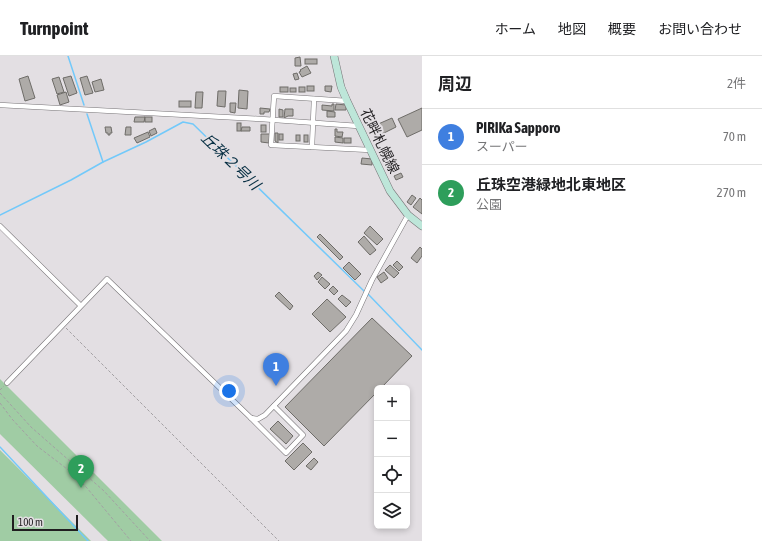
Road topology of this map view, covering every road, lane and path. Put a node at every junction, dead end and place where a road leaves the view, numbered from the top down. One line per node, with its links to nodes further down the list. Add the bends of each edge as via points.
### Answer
1 (334, 56): 3 (main road, 花畔札幌線)
2 (314, 99): 3 (street); 5 (street, via 274,96); 6 (street)
3 (347, 101): 7 (main road, 花畔札幌線)
4 (0, 105): 5 (street)
5 (273, 120): 6 (street); 8 (street, via 272,145)
6 (313, 123): 7 (street); 8 (street)
7 (358, 126): 9 (main road, 花畔札幌線)
8 (312, 147): 9 (street)
9 (370, 150): 10 (main road, 花畔札幌線, via 390,191)
10 (408, 215): 12 (main road, 花畔札幌線); 18 (street, via 346,331)
11 (0, 226): 13 (street)
12 (422, 226)
13 (80, 305): 14 (street); 19 (street, via 107,279)
14 (63, 325): 15 (street); 22 (path)
15 (7, 383): 16 (path)
16 (0, 392): 21 (path, via 31,427 104,492)
17 (0, 404): 20 (path, via 37,446 87,488)
18 (274, 406): 19 (street, via 258,419); 19 (street, via 303,435 286,453)
19 (251, 418)
20 (131, 541)
21 (150, 541)
22 (279, 541)

